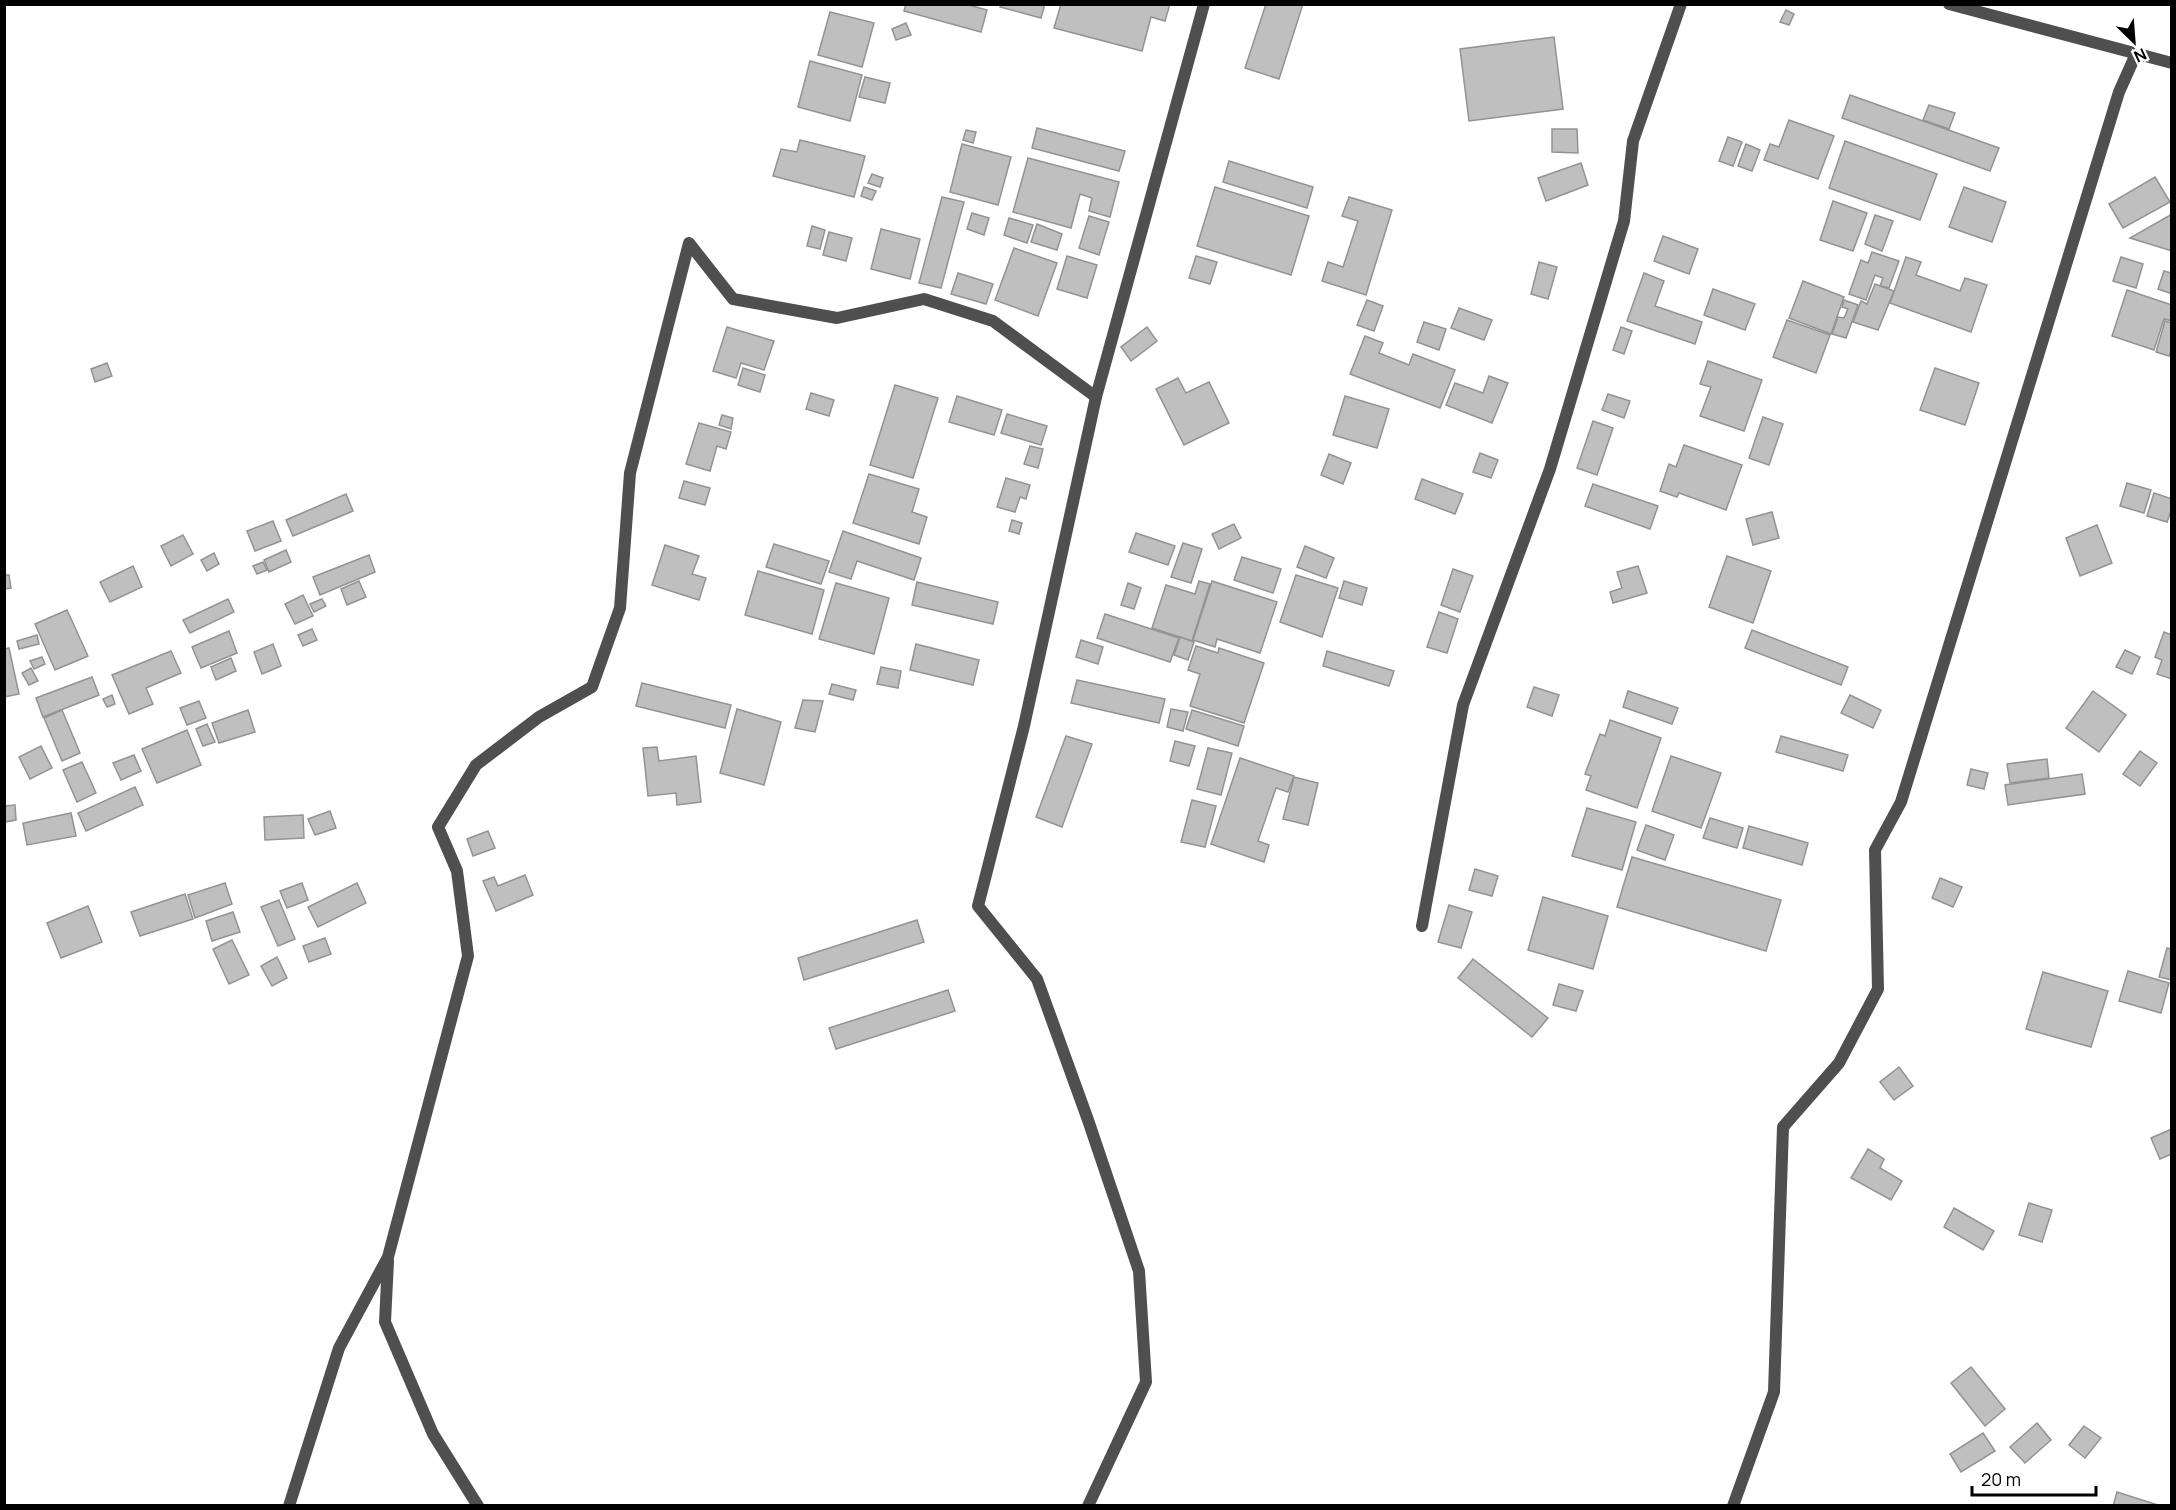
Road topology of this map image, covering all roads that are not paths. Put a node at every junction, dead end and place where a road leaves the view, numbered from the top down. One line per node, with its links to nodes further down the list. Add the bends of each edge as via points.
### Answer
1 (1204, 4): 6 (street)
2 (1681, 4): 7 (street, via 1633,141 1624,221 1551,469 1464,705)
3 (1948, 4): 4 (street)
4 (2136, 54): 5 (street); 12 (street, via 2115,103 1901,802 1875,850 1878,989 1839,1063 1783,1127 1774,1392)
5 (2172, 63)
6 (1096, 397): 8 (street, via 993,321 924,299 837,318 733,299 689,243 630,473 620,608 592,687 539,717 476,765 438,826 457,871 468,956); 11 (street, via 1024,726 978,906 1037,978 1138,1271 1146,1382)
7 (1422, 926)
8 (388, 1257): 9 (street, via 339,1348); 10 (street, via 385,1322 434,1434)
9 (289, 1506)
10 (478, 1506)
11 (1088, 1506)
12 (1733, 1506)

